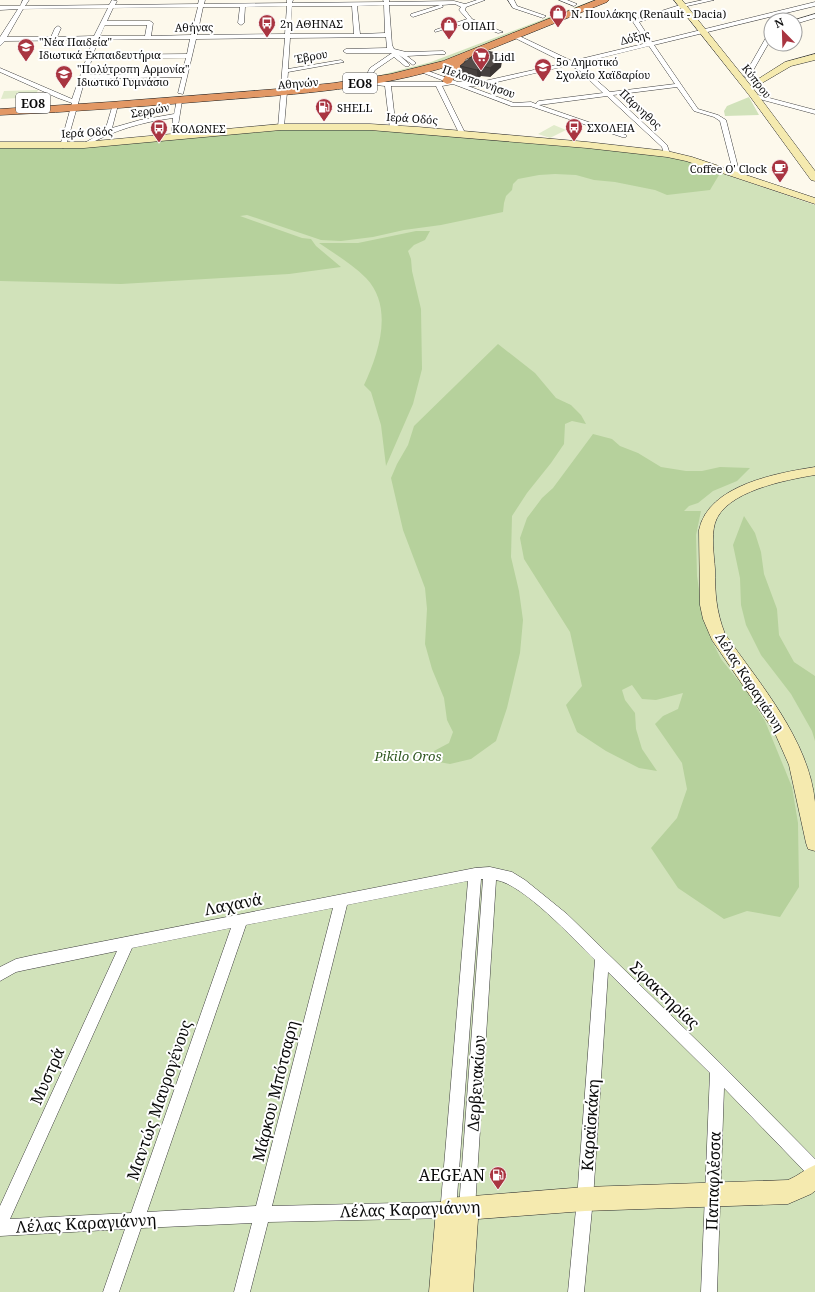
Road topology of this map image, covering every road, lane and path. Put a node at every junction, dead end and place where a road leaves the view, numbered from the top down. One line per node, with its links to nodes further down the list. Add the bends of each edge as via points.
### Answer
1 (26, 0): 23 (street)
2 (115, 0): 21 (street)
3 (461, 0): 15 (street)
4 (482, 0): 20 (street)
5 (511, 0): 26 (street, via 515,7)
6 (562, 0): 12 (street)
7 (604, 0): 37 (highway, Αθηνών / ΕΟ8)
8 (711, 0): 16 (street)
9 (386, 1): 10 (street); 14 (street); 36 (street)
10 (433, 1): 15 (street)
11 (290, 2): 17 (street); 19 (street); 38 (street)
12 (579, 2): 26 (highway, Αθηνών / ΕΟ8)
13 (201, 3): 19 (street); 21 (street); 40 (street)
14 (354, 3): 17 (street); 39 (street)
15 (454, 3): 20 (street); 25 (street)
16 (680, 3): 34 (street, Κύπρου); 45 (street, via 636,21)
17 (312, 4): 24 (street)
18 (815, 4): 34 (street, Δόξης)
19 (243, 5): 31 (street)
20 (464, 6): 28 (street, via 462,10)
21 (112, 7): 23 (street); 30 (street)
22 (0, 8): 23 (street)
23 (21, 8): 44 (street)
24 (312, 12)
25 (413, 14)
26 (543, 16): 35 (highway, Αθηνών / ΕΟ8)
27 (815, 16): 29 (street)
28 (470, 20): 33 (street); 35 (street)
29 (803, 20)
30 (105, 23): 41 (street); 42 (street, via 150,22)
31 (241, 23)
32 (58, 28): 43 (street)
33 (436, 31)
34 (703, 31): 45 (street, Δόξης); 59 (street, Κύπρου)
35 (500, 32): 49 (highway, Αθηνών / ΕΟ8)
36 (388, 35): 39 (street, Αθήνας); 48 (street)
37 (513, 35): 49 (highway, Αθηνών / ΕΟ8); 54 (street, Πάρνηθος)
38 (287, 36): 39 (street, Αθήνας); 40 (street, Αθήνας); 57 (street)
39 (357, 36)
40 (193, 37): 42 (street, Αθήνας); 50 (street)
41 (96, 38): 42 (street, Αθήνας); 43 (street, Αθήνας); 51 (street)
42 (148, 38)
43 (53, 39): 44 (street, Αθήνας)
44 (1, 41)
45 (650, 43): 54 (street, Δόξης); 65 (street)
46 (763, 46): 59 (street)
47 (346, 51): 48 (street, Έβρου)
48 (393, 52): 49 (street, Έβρου); 55 (street, Πελοποννήσου, via 401,54); 61 (street, via 372,69)
49 (453, 52): 55 (highway, Αθηνών / ΕΟ8); 55 (highway, Αθηνών / ΕΟ8); 63 (highway)
50 (189, 56): 51 (street); 58 (street)
51 (91, 57): 60 (street)
52 (815, 57): 62 (street, via 788,64)
53 (341, 62): 57 (street, Έβρου)
54 (572, 63): 63 (street, Δόξης, via 480,84); 67 (street, Πάρνηθος)
55 (413, 66): 61 (highway, Αθηνών / ΕΟ8); 63 (street, Πελοποννήσου)
56 (0, 70): 72 (street)
57 (284, 71): 66 (street)
58 (185, 75): 60 (street); 69 (street)
59 (742, 76): 62 (street); 68 (street, Κύπρου)
60 (83, 77): 72 (street)
61 (368, 78): 64 (street, Αθηνών); 66 (highway, Αθηνών / ΕΟ8)
62 (759, 81): 68 (street, via 761,87)
63 (450, 83): 64 (street, Αθηνών); 80 (street); 81 (street, Πελοποννήσου, via 513,105 531,104)
64 (388, 84): 78 (street)
65 (679, 85): 67 (street); 87 (street, via 696,110 723,120)
66 (284, 88): 69 (highway, Αθηνών / ΕΟ8); 77 (street)
67 (610, 94): 70 (street); 86 (street, Πάρνηθος, via 665,146)
68 (754, 96): 75 (street); 88 (street, Κύπρου)
69 (180, 97): 72 (highway, Αθηνών / ΕΟ8); 73 (highway, Αθηνών / ΕΟ8); 76 (street)
70 (539, 103)
71 (0, 105): 72 (highway, Αθηνών / ΕΟ8)
72 (74, 105): 73 (highway, Αθηνών / ΕΟ8); 74 (highway, Αθηνών / ΕΟ8); 85 (street)
73 (115, 105): 79 (street)
74 (0, 112)
75 (815, 112)
76 (177, 116): 79 (street, Σερρών, via 138,122); 82 (street)
77 (281, 127): 78 (street, Ιερά Οδός); 82 (street, Ιερά Οδός)
78 (393, 128): 80 (street, Ιερά Οδός)
79 (108, 132): 83 (street, Σερρών)
80 (462, 133): 86 (street, Ιερά Οδός)
81 (624, 136)
82 (174, 137): 83 (street, Ιερά Οδός)
83 (84, 145): 85 (street, Ιερά Οδός)
84 (0, 146): 85 (street, Ιερά Οδός)
85 (63, 146)
86 (667, 154): 87 (street, Ιερά Οδός)
87 (737, 175): 89 (street, Ιερά Οδός)
88 (815, 178)
89 (815, 201)
90 (815, 471): 91 (street, Λέλας Καραγιάννη, via 776,478 734,496 713,512 706,530 708,606 711,619 718,636 782,728 798,764)
91 (815, 843)
92 (490, 873): 93 (street, Σφακτηρίας); 97 (street, Σφακτηρίας, via 507,876 520,884 562,918); 104 (street, Δερβενακίων)
93 (475, 874): 94 (street, Λαχανά); 104 (street, Δερβενακίων)
94 (342, 900): 95 (street, Λαχανά); 105 (street, Μάρκου Μπότσαρη)
95 (241, 920): 96 (street, Λαχανά); 106 (street, Μαντώς Μαυρογένους)
96 (127, 943): 98 (street, Λαχανά, via 18,965); 107 (street, Μυστρά)
97 (602, 958): 99 (street, Σφακτηρίας); 103 (street, Καραϊσκάκη)
98 (0, 975)
99 (717, 1070): 100 (street, Σφακτηρίας); 102 (street, Παπαφλέσσα)
100 (815, 1170)
101 (815, 1176): 102 (street, Λέλας Καραγιάννη, via 803,1186 788,1192)
102 (713, 1196): 103 (street, Λέλας Καραγιάννη); 114 (street, Παπαφλέσσα)
103 (585, 1199): 104 (street, Λέλας Καραγιάννη); 113 (street, Καραϊσκάκη)
104 (457, 1209): 105 (street, Λέλας Καραγιάννη); 111 (street, Δερβενακίων); 112 (street, Δερβενακίων)
105 (262, 1214): 106 (street, Λέλας Καραγιάννη); 110 (street, Μάρκου Μπότσαρη)
106 (136, 1220): 108 (street, Λέλας Καραγιάννη); 109 (street, Μαντώς Μαυρογένους)
107 (0, 1224)
108 (0, 1228)
109 (110, 1292)
110 (242, 1292)
111 (441, 1292)
112 (461, 1292)
113 (576, 1292)
114 (709, 1292)

